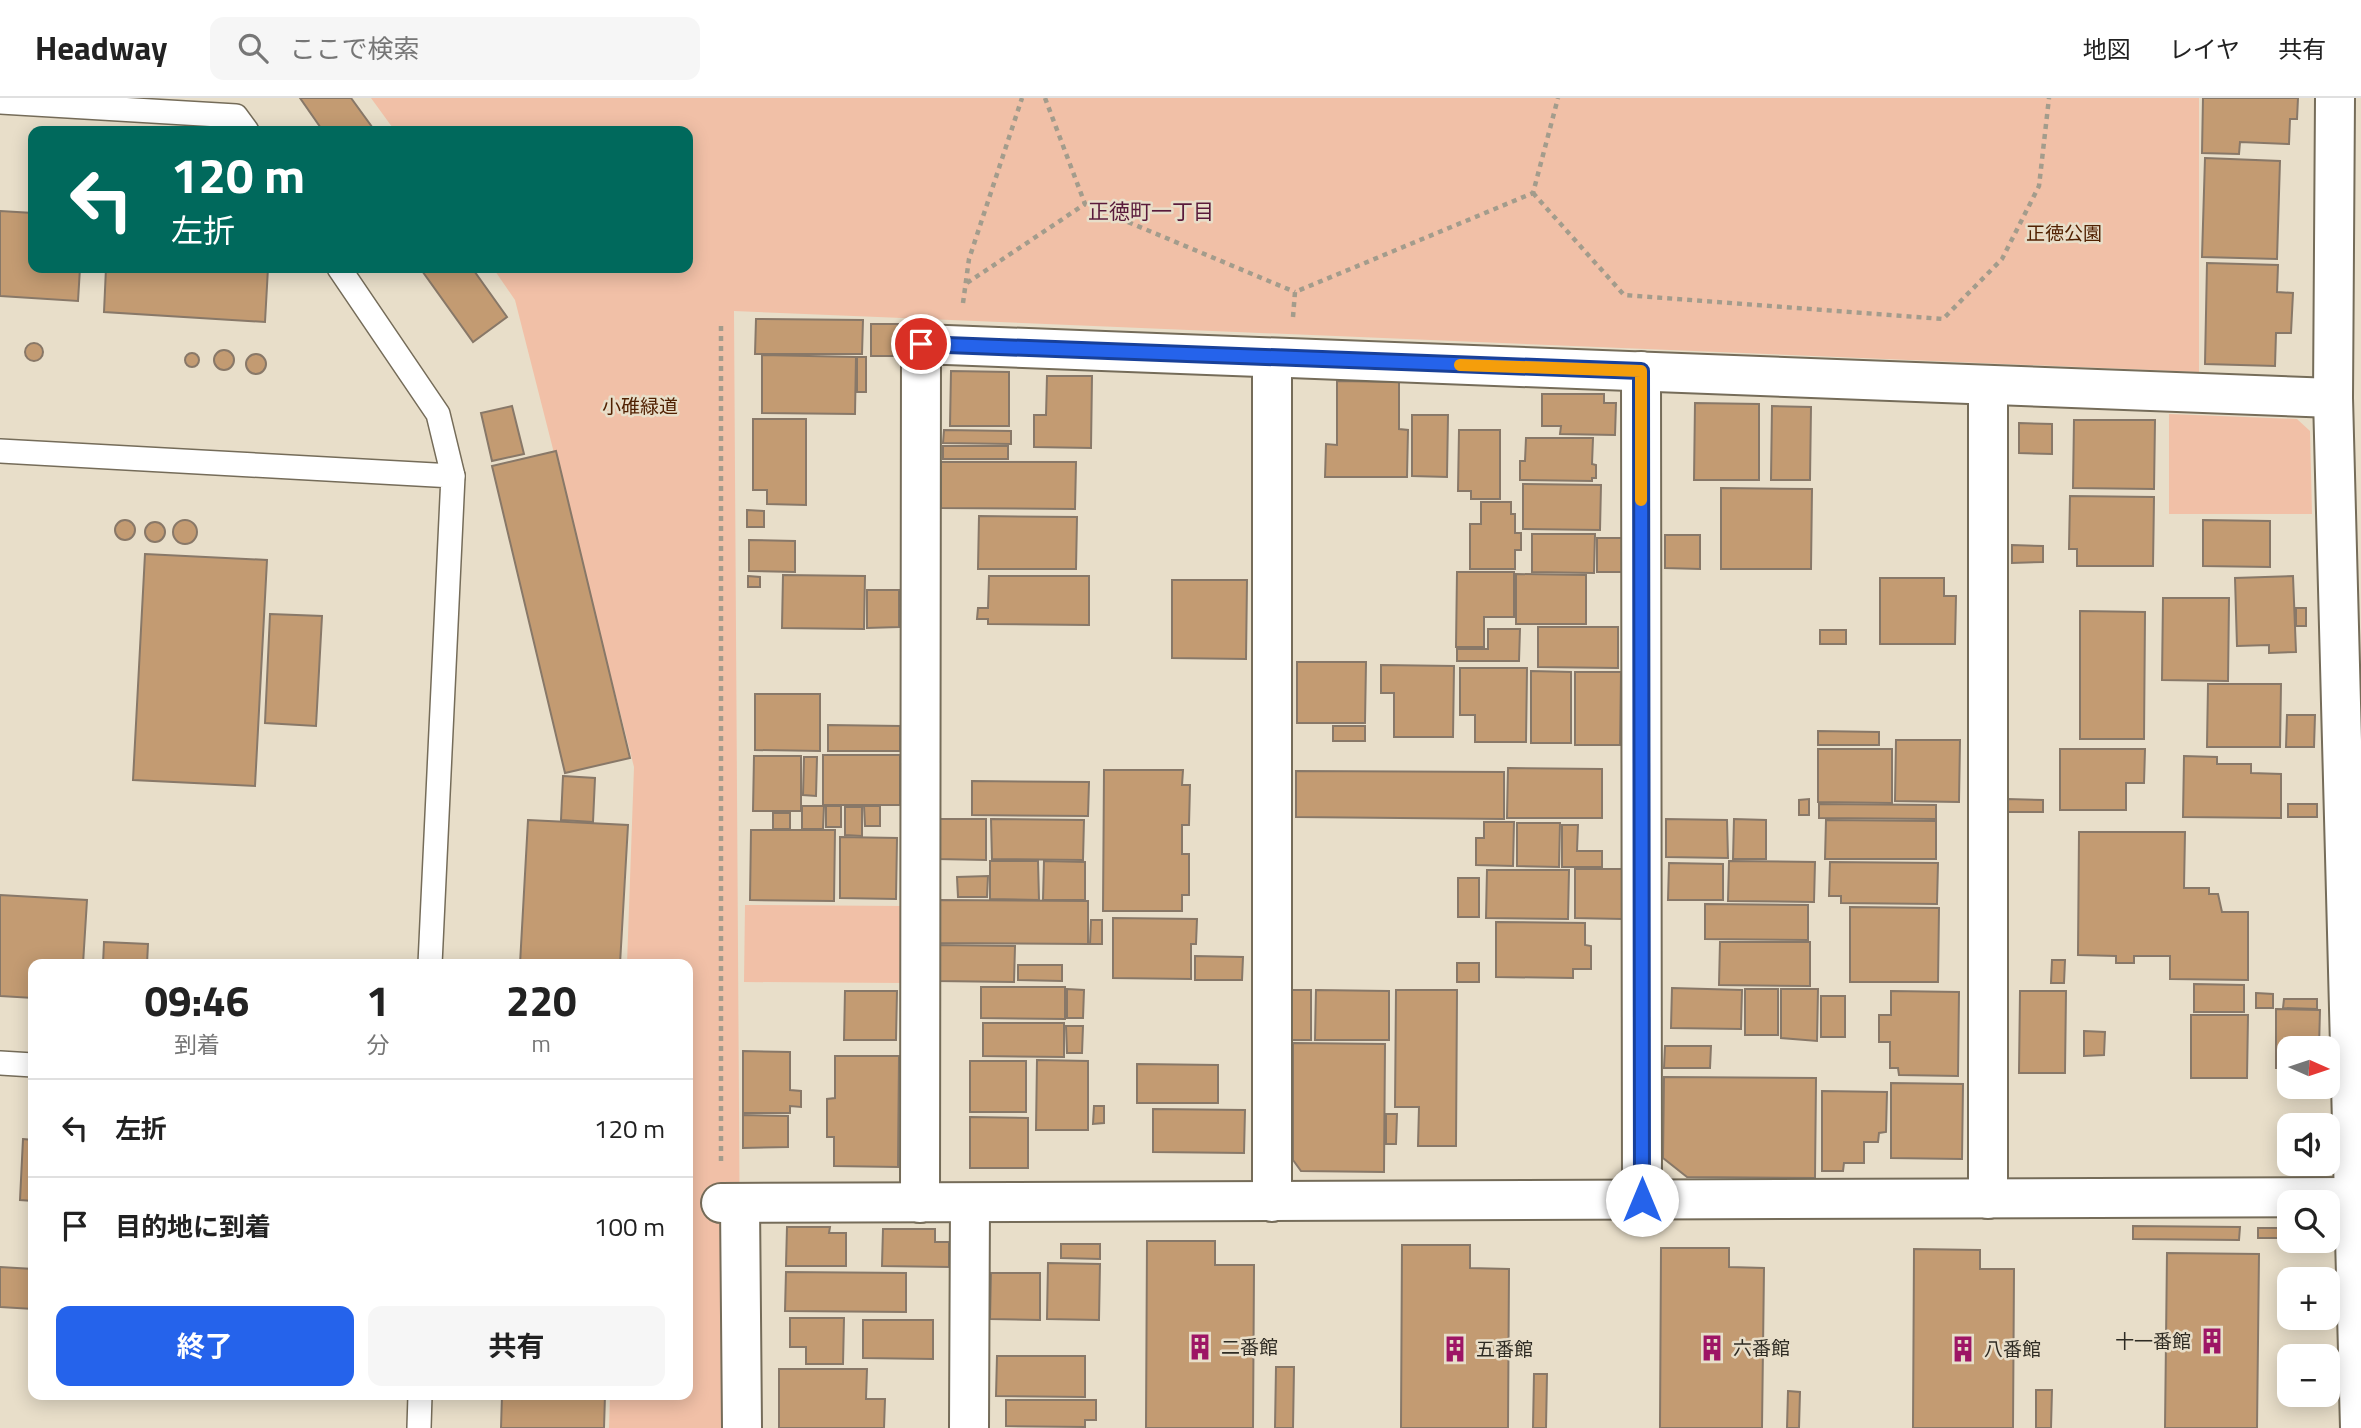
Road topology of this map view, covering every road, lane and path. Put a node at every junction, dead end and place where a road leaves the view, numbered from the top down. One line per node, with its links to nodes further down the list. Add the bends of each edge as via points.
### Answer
1 (1022, 98): 11 (path, via 969,259)
2 (1045, 98): 9 (path)
3 (1558, 98): 8 (path)
4 (2049, 98): 8 (path, via 2039,186 2002,260 1943,319 1625,295)
5 (2335, 98): 18 (street)
6 (0, 102): 7 (lane, via 236,116)
7 (243, 126)
8 (1533, 193): 12 (path)
9 (1085, 204): 11 (path); 12 (path)
10 (342, 273): 20 (lane, via 438,414)
11 (966, 284): 14 (path)
12 (1294, 292): 15 (path)
13 (721, 321): 30 (path)
14 (957, 346): 15 (street); 28 (street, via 921,344)
15 (1281, 358): 16 (street); 27 (street)
16 (1641, 371): 17 (street); 26 (street)
17 (1988, 385): 18 (street); 25 (street)
18 (2333, 398): 24 (street)
19 (0, 451): 20 (lane)
20 (453, 476): 21 (lane)
21 (430, 959)
22 (0, 1063): 23 (lane)
23 (28, 1065)
24 (2355, 1197): 25 (street); 31 (street)
25 (1988, 1199): 26 (street)
26 (1642, 1200): 27 (street)
27 (1272, 1202): 29 (street)
28 (920, 1203): 29 (street); 30 (street)
29 (970, 1203): 35 (street)
30 (731, 1204): 34 (street)
31 (2360, 1384): 36 (street)
32 (419, 1400): 33 (lane)
33 (419, 1428)
34 (742, 1428)
35 (969, 1428)
36 (2360, 1428)

